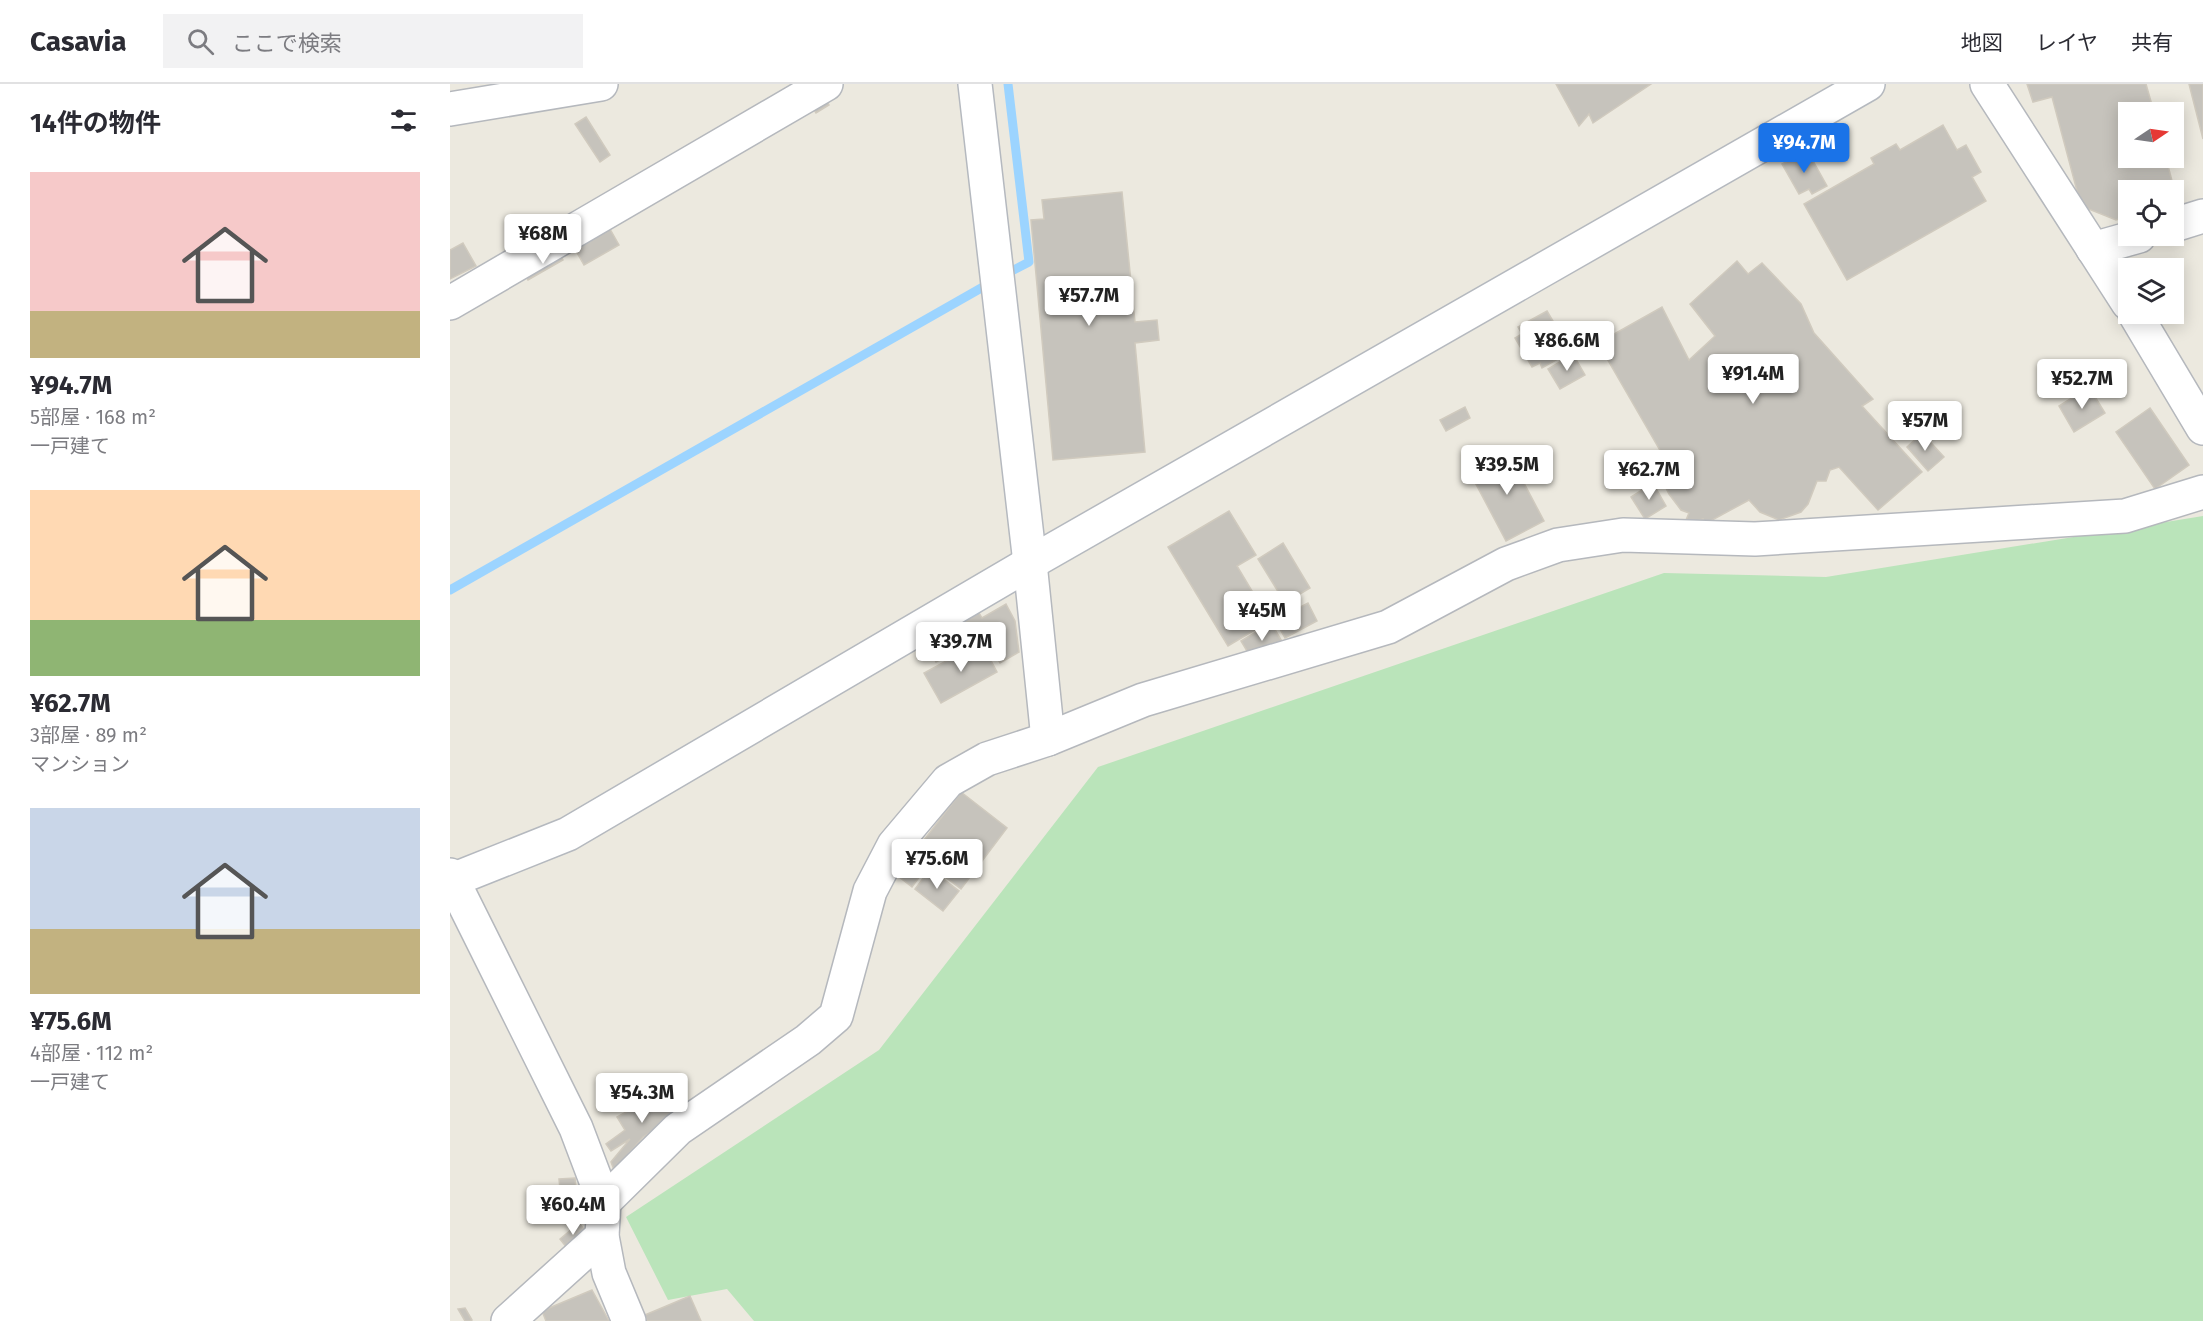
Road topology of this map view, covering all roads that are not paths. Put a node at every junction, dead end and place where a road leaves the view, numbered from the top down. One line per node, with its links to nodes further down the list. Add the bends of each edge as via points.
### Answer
1 (601, 84): 6 (street)
2 (826, 84): 12 (street)
3 (975, 84): 16 (street)
4 (1868, 84): 16 (street)
5 (1988, 84): 10 (street)
6 (450, 109)
7 (2203, 216): 8 (street)
8 (2184, 222)
9 (2118, 242): 10 (street)
10 (2093, 249): 11 (street)
11 (2118, 288)
12 (450, 303)
13 (2141, 324): 14 (street)
14 (2203, 428)
15 (2203, 492): 17 (street, via 2126,516 1755,539 1623,535 1558,545 1506,564 1388,627 1143,700)
16 (1030, 563): 17 (street); 18 (street, via 568,834)
17 (1047, 739): 19 (street, via 987,759 948,781 894,844 870,891 836,1016 808,1040 678,1129)
18 (451, 882): 19 (street, via 576,1128)
19 (604, 1202): 20 (street)
20 (602, 1236): 21 (street); 22 (street, via 609,1273)
21 (508, 1321)
22 (629, 1321)

